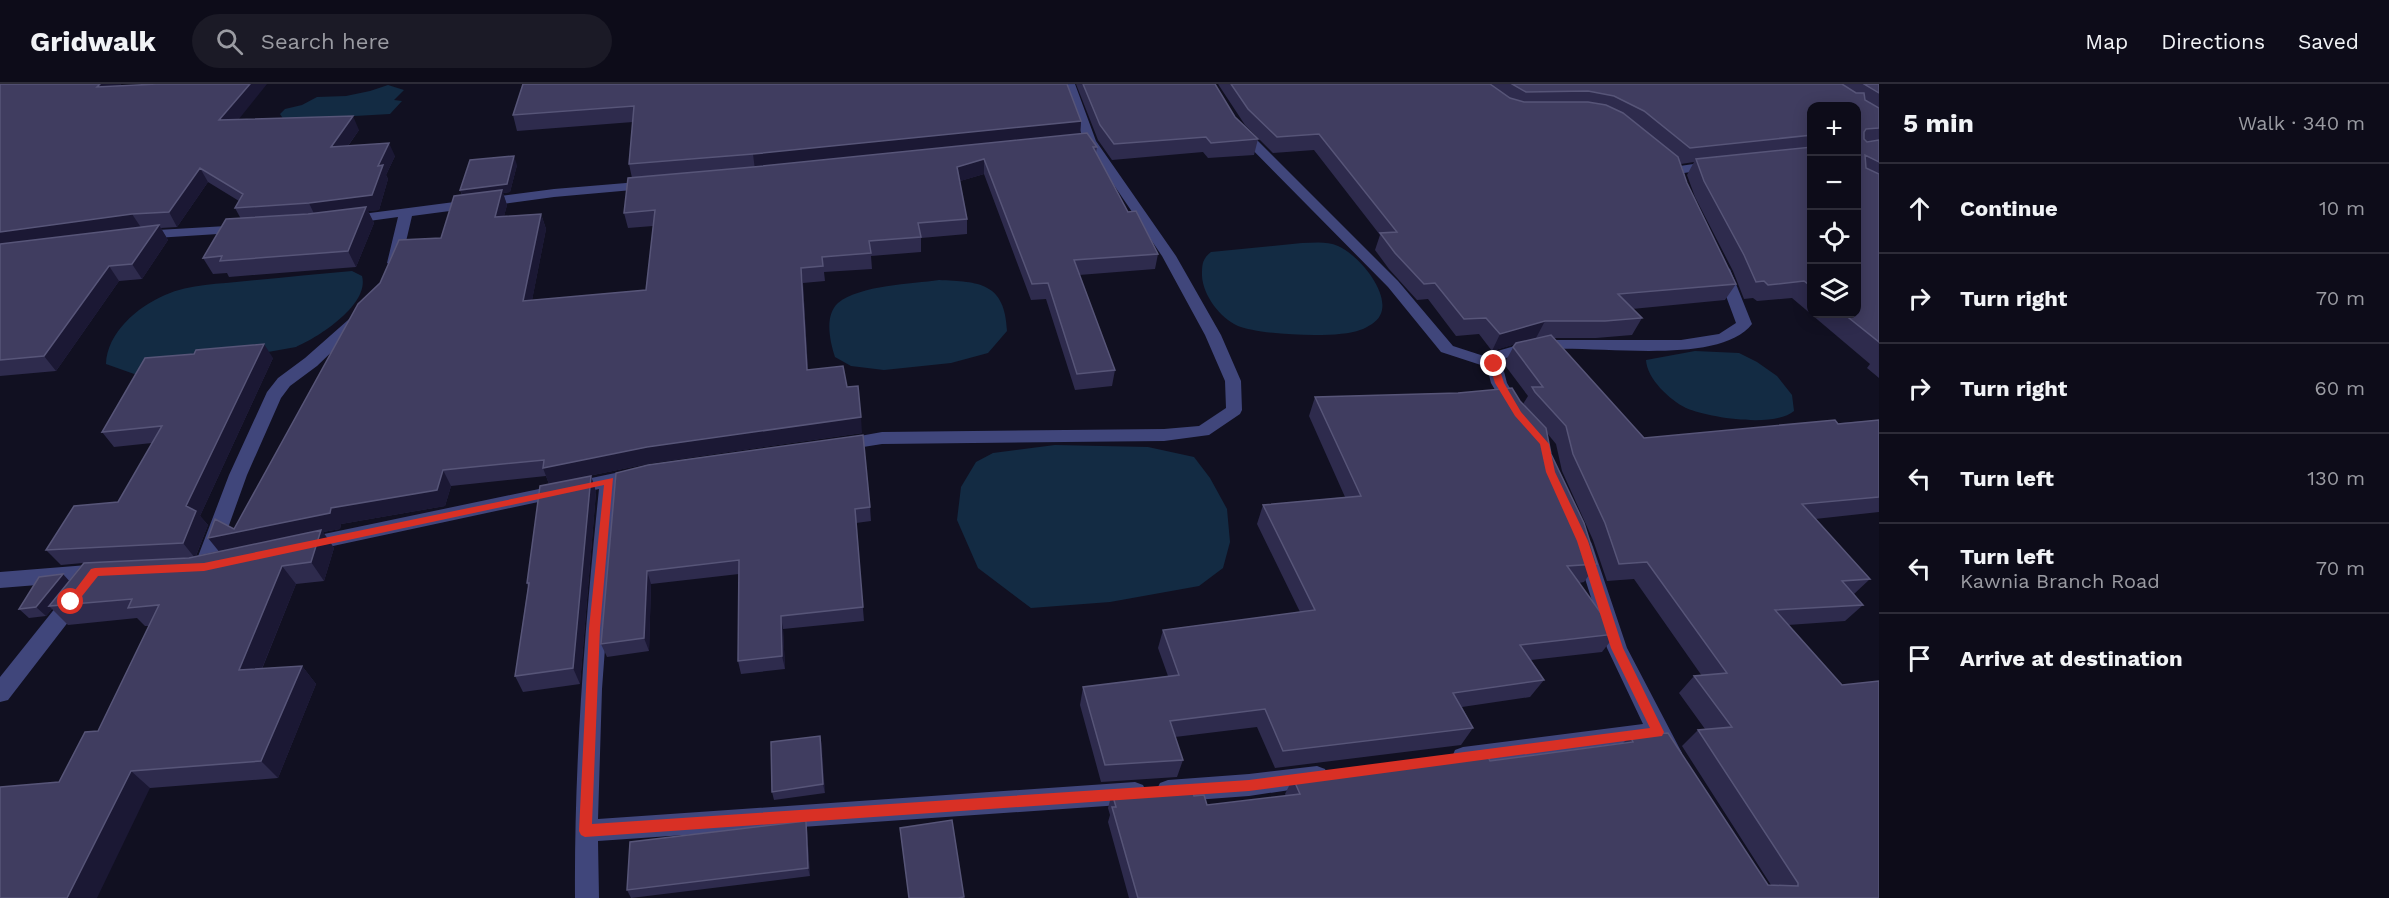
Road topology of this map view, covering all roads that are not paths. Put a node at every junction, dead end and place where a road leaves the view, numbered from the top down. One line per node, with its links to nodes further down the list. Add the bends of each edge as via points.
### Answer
1 (1069, 84): 15 (street, via 1085,141 1168,256 1213,334 1233,381 1234,410 1203,431 1164,435 882,438)
2 (1233, 122): 13 (street, via 1394,284 1447,349)
3 (1731, 163): 5 (street, via 1673,167)
4 (660, 184): 6 (street)
5 (1687, 200)
6 (406, 212): 7 (street); 11 (street)
7 (338, 221)
8 (258, 228): 9 (street)
9 (130, 237)
10 (1718, 258): 13 (street, via 1743,324 1723,338 1681,345 1536,345 1500,355)
11 (387, 279)
12 (374, 301): 21 (street, via 273,396)
13 (1494, 364): 14 (street, via 1500,383)
14 (1525, 421)
15 (825, 447)
16 (652, 471): 17 (street)
17 (609, 480): 19 (street); 31 (street, via 595,628)
18 (1578, 531): 27 (street, via 1617,648)
19 (285, 550)
20 (227, 562): 21 (street)
21 (204, 567): 22 (street)
22 (182, 568)
23 (117, 571): 24 (street)
24 (95, 572): 25 (street); 26 (street)
25 (0, 580)
26 (0, 693)
27 (1658, 732): 28 (street); 29 (street)
28 (1436, 761)
29 (1683, 771)
30 (1342, 773): 31 (street, via 1249,785)
31 (585, 831): 32 (street)
32 (587, 898)

